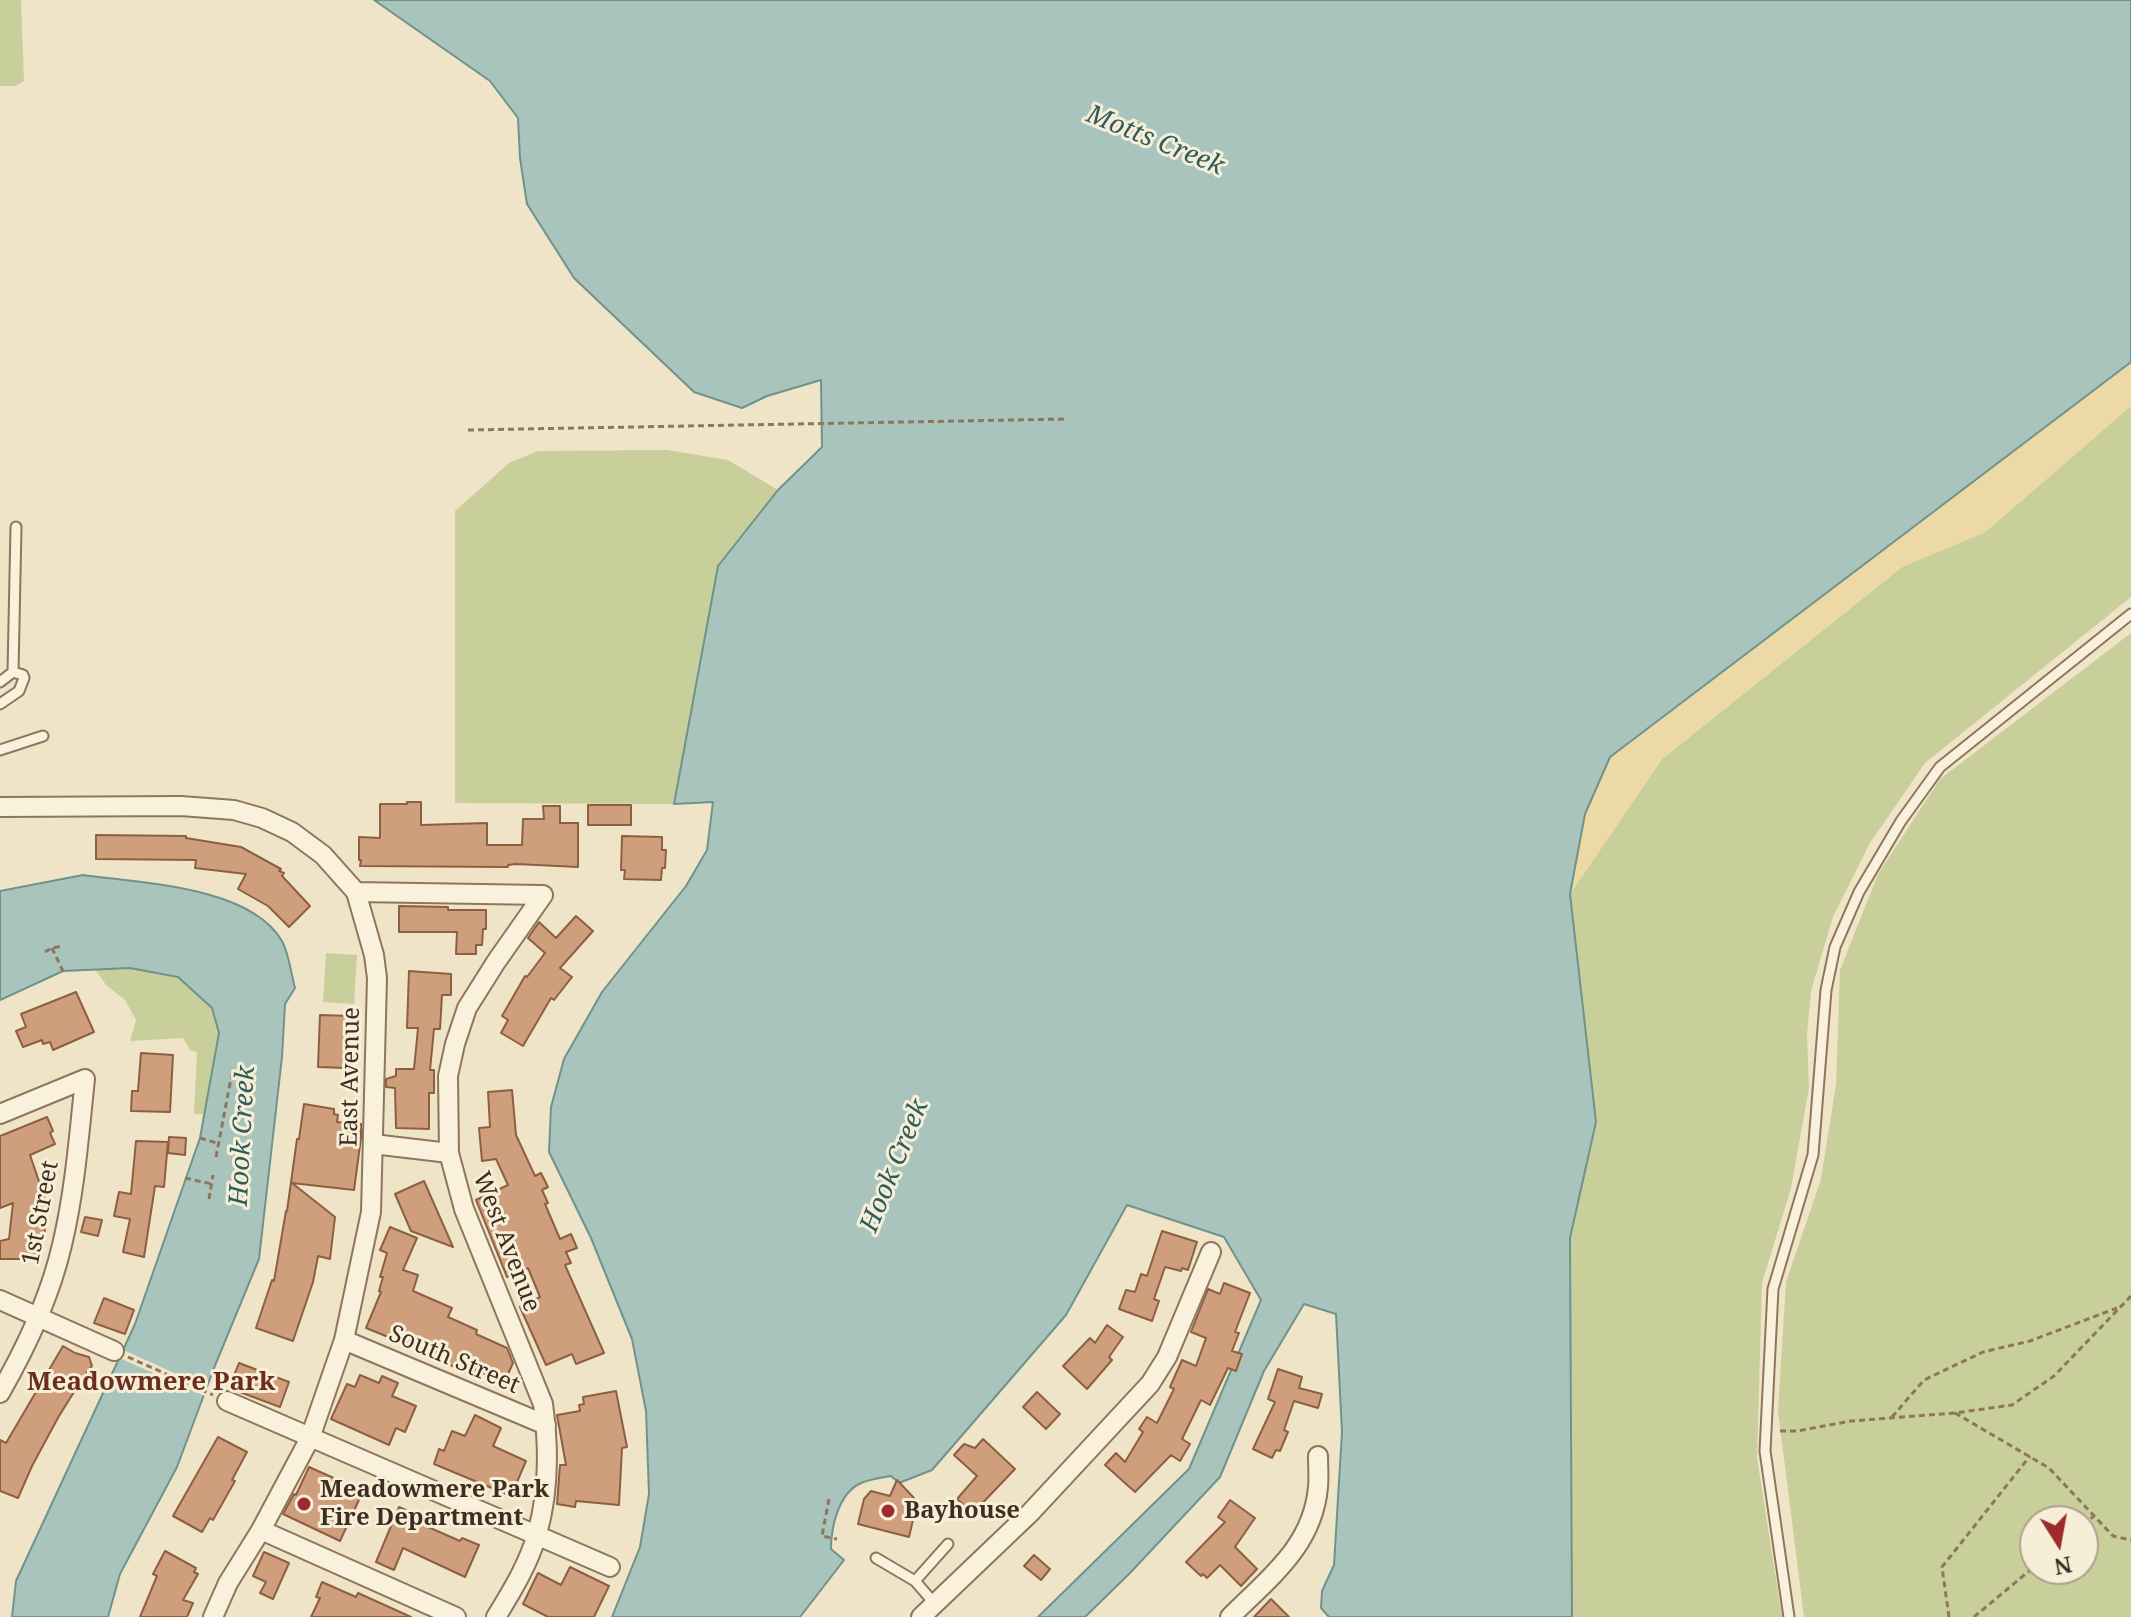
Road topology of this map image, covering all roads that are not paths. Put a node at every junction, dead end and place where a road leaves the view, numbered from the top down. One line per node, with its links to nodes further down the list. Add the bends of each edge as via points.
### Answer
1 (16, 527): 3 (lane)
2 (2131, 614): 35 (lane, via 1940,767 1859,892 1835,947 1826,990 1813,1155 1773,1289 1765,1451)
3 (13, 672): 4 (lane); 5 (lane, via 23,675 22,688)
4 (0, 682)
5 (0, 704)
6 (43, 736): 7 (lane)
7 (0, 750)
8 (0, 807): 9 (street, East Avenue, via 234,810 292,832 323,855)
9 (356, 892): 11 (street, East Avenue, via 377,978); 12 (street, West Avenue, via 543,895 467,1008 448,1076)
10 (0, 1114): 15 (street, 1st Street, via 85,1079 67,1223)
11 (373, 1144): 12 (street); 16 (street, East Avenue, via 371,1212)
12 (449, 1153): 20 (street, West Avenue, via 464,1209 543,1404)
13 (1211, 1252): 29 (street, via 1167,1357 1150,1384 1030,1513)
14 (0, 1300): 15 (street)
15 (38, 1317): 17 (street); 18 (street, 1st Street)
16 (344, 1340): 20 (street, South Street); 21 (street, East Avenue)
17 (114, 1351)
18 (0, 1393)
19 (227, 1401): 21 (street)
20 (546, 1425): 24 (street, West Avenue, via 546,1493)
21 (310, 1438): 23 (street, East Avenue); 24 (street)
22 (1318, 1456): 34 (street, via 1318,1488 1303,1536 1291,1556)
23 (261, 1530): 30 (street, East Avenue); 31 (street)
24 (537, 1536): 27 (street); 32 (street, West Avenue)
25 (948, 1544): 28 (lane)
26 (876, 1558): 28 (lane)
27 (610, 1567)
28 (915, 1581): 29 (lane)
29 (935, 1604): 33 (street)
30 (213, 1617)
31 (456, 1617)
32 (496, 1617)
33 (921, 1617)
34 (1230, 1617)
35 (1789, 1617)

